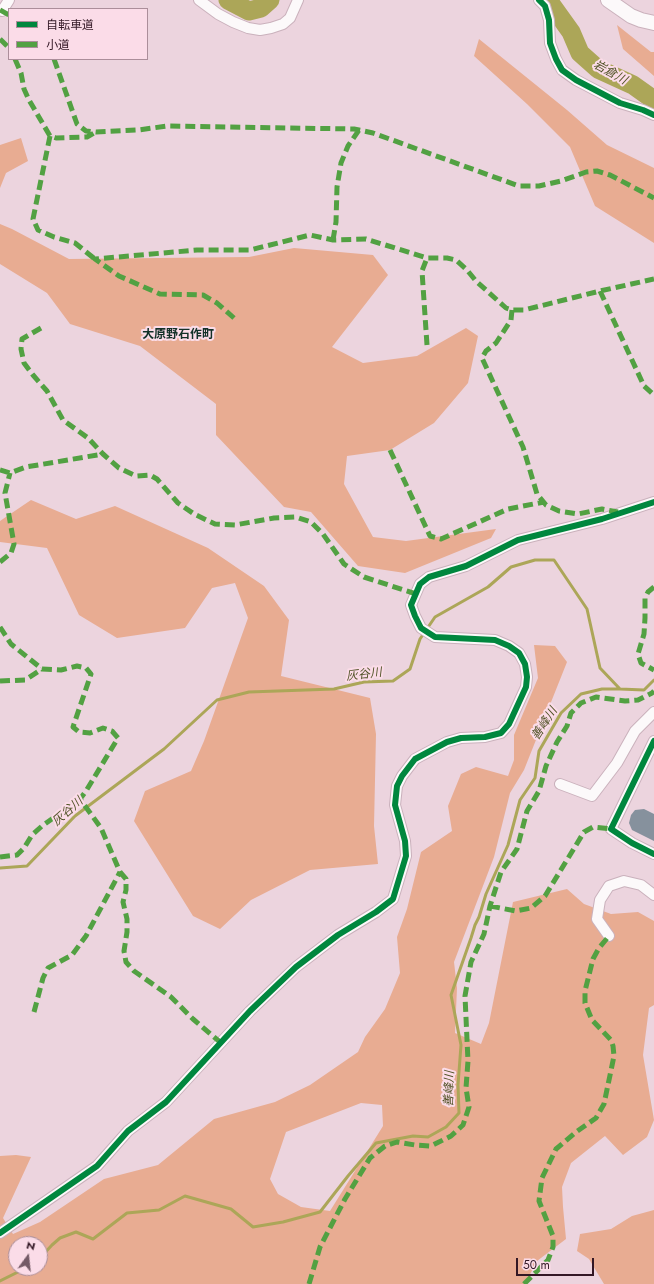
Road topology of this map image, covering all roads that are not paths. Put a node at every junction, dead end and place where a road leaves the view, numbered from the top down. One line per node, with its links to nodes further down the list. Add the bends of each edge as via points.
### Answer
1 (9, 0): 6 (street)
2 (199, 0): 3 (street, via 233,22 260,30 283,24 290,18)
3 (298, 0)
4 (539, 0): 8 (street, via 549,20 550,44 562,70 620,104)
5 (608, 0): 7 (main road, via 631,16)
6 (2, 11)
7 (654, 23)
8 (654, 115)
9 (654, 502): 16 (street, via 602,519 518,540 466,566 429,577 420,584 411,605 421,628 435,637 495,640 520,653 525,664 526,687 509,724 501,733 447,742 415,759 402,776 397,786 395,805 405,841 406,856 394,899 338,935 296,967 250,1011 166,1102 128,1131 97,1166)
10 (654, 712): 12 (street, via 634,731 617,763 592,796)
11 (654, 741): 13 (street, via 611,829)
12 (560, 784)
13 (654, 854)
14 (654, 895): 15 (street, via 641,885 624,881 609,886 600,900 597,919)
15 (609, 936)
16 (0, 1233)

